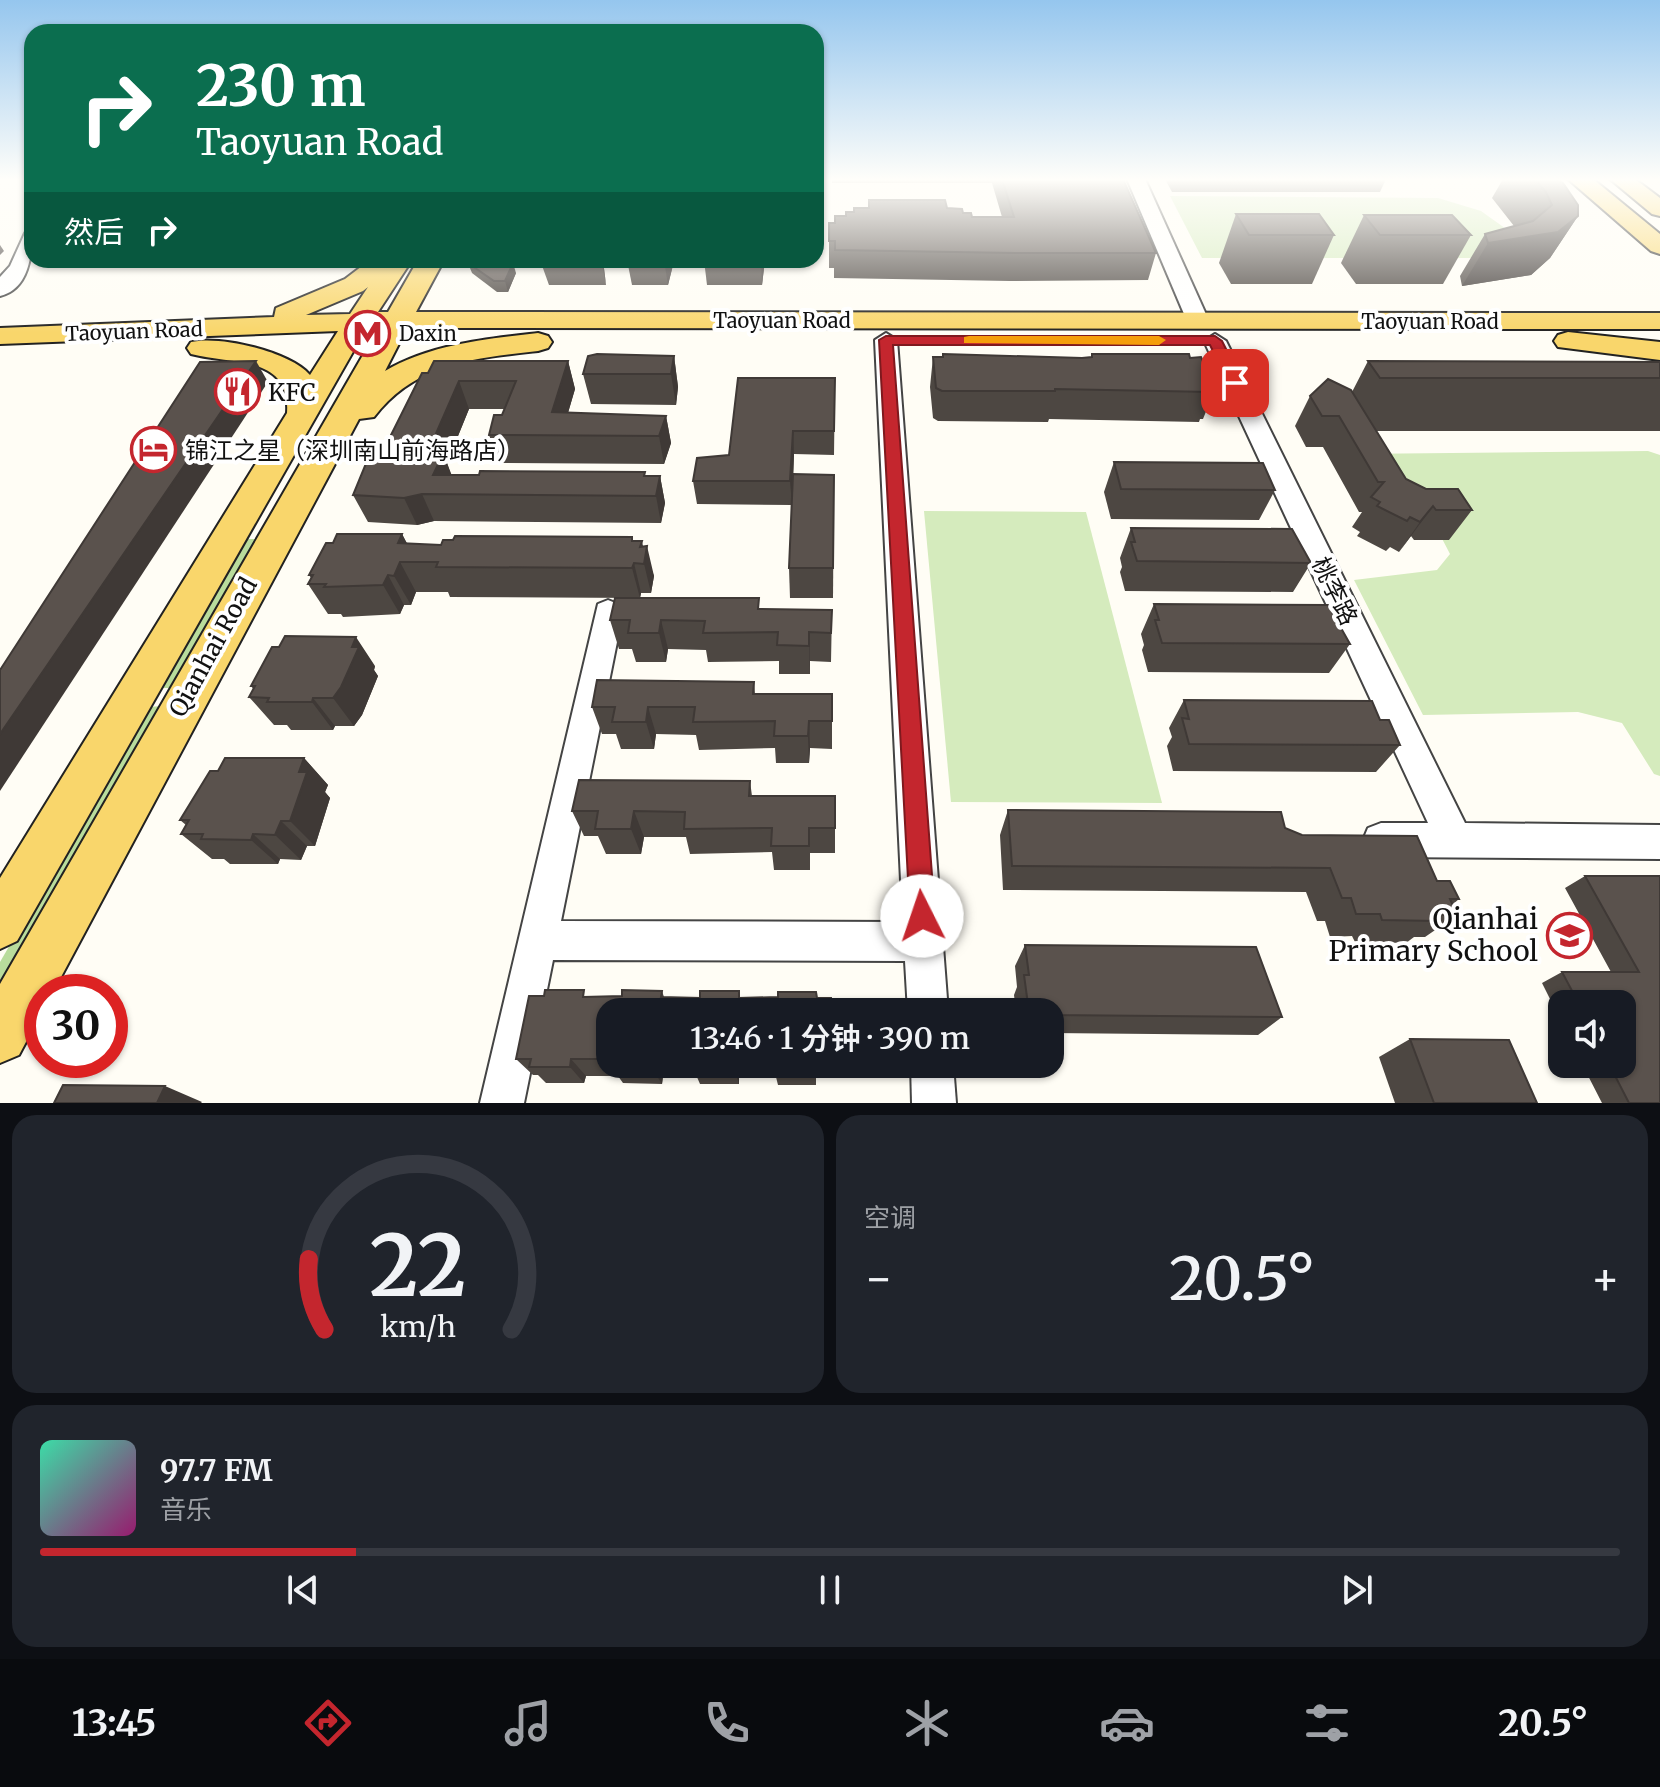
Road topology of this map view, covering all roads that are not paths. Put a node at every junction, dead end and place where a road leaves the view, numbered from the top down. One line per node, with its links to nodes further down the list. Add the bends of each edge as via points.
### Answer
1 (1160, 230): 12 (street, 桃李路)
2 (1641, 230): 3 (main road)
3 (1660, 246)
4 (24, 256): 9 (street)
5 (376, 268): 15 (main road, via 354,285 306,307)
6 (396, 268): 13 (main road, Qianhai Road)
7 (425, 268): 13 (main road, Qianhai Road)
8 (430, 268): 11 (main road, via 431,283 450,303)
9 (0, 290)
10 (1655, 324): 12 (main road, Taoyuan Road); 17 (main road, Taoyuan Road)
11 (540, 331): 12 (main road, Taoyuan Road); 13 (main road, Taoyuan Road); 16 (main road, Taoyuan Road); 21 (main road, via 393,376)
12 (1206, 331): 16 (main road, Taoyuan Road); 17 (main road, Taoyuan Road); 24 (street, 桃李路)
13 (371, 332): 15 (main road, Taoyuan Road); 20 (main road, Qianhai Road); 21 (main road, Qianhai Road)
14 (0, 336): 15 (main road, Taoyuan Road)
15 (203, 339): 19 (main road, Taoyuan Road); 20 (main road, via 287,368 302,389)
16 (886, 340): 28 (street)
17 (1568, 341): 18 (main road)
18 (1660, 351)
19 (0, 354)
20 (302, 415): 26 (main road, Qianhai Road)
21 (290, 507): 30 (main road, Qianhai Road)
22 (608, 612): 27 (street)
23 (1343, 840): 24 (street)
24 (1455, 841): 25 (street)
25 (1660, 842)
26 (0, 924)
27 (538, 940): 28 (street); 32 (street)
28 (924, 942): 29 (street)
29 (927, 998)
30 (0, 1036)
31 (933, 1078): 33 (street)
32 (502, 1103)
33 (934, 1103)

